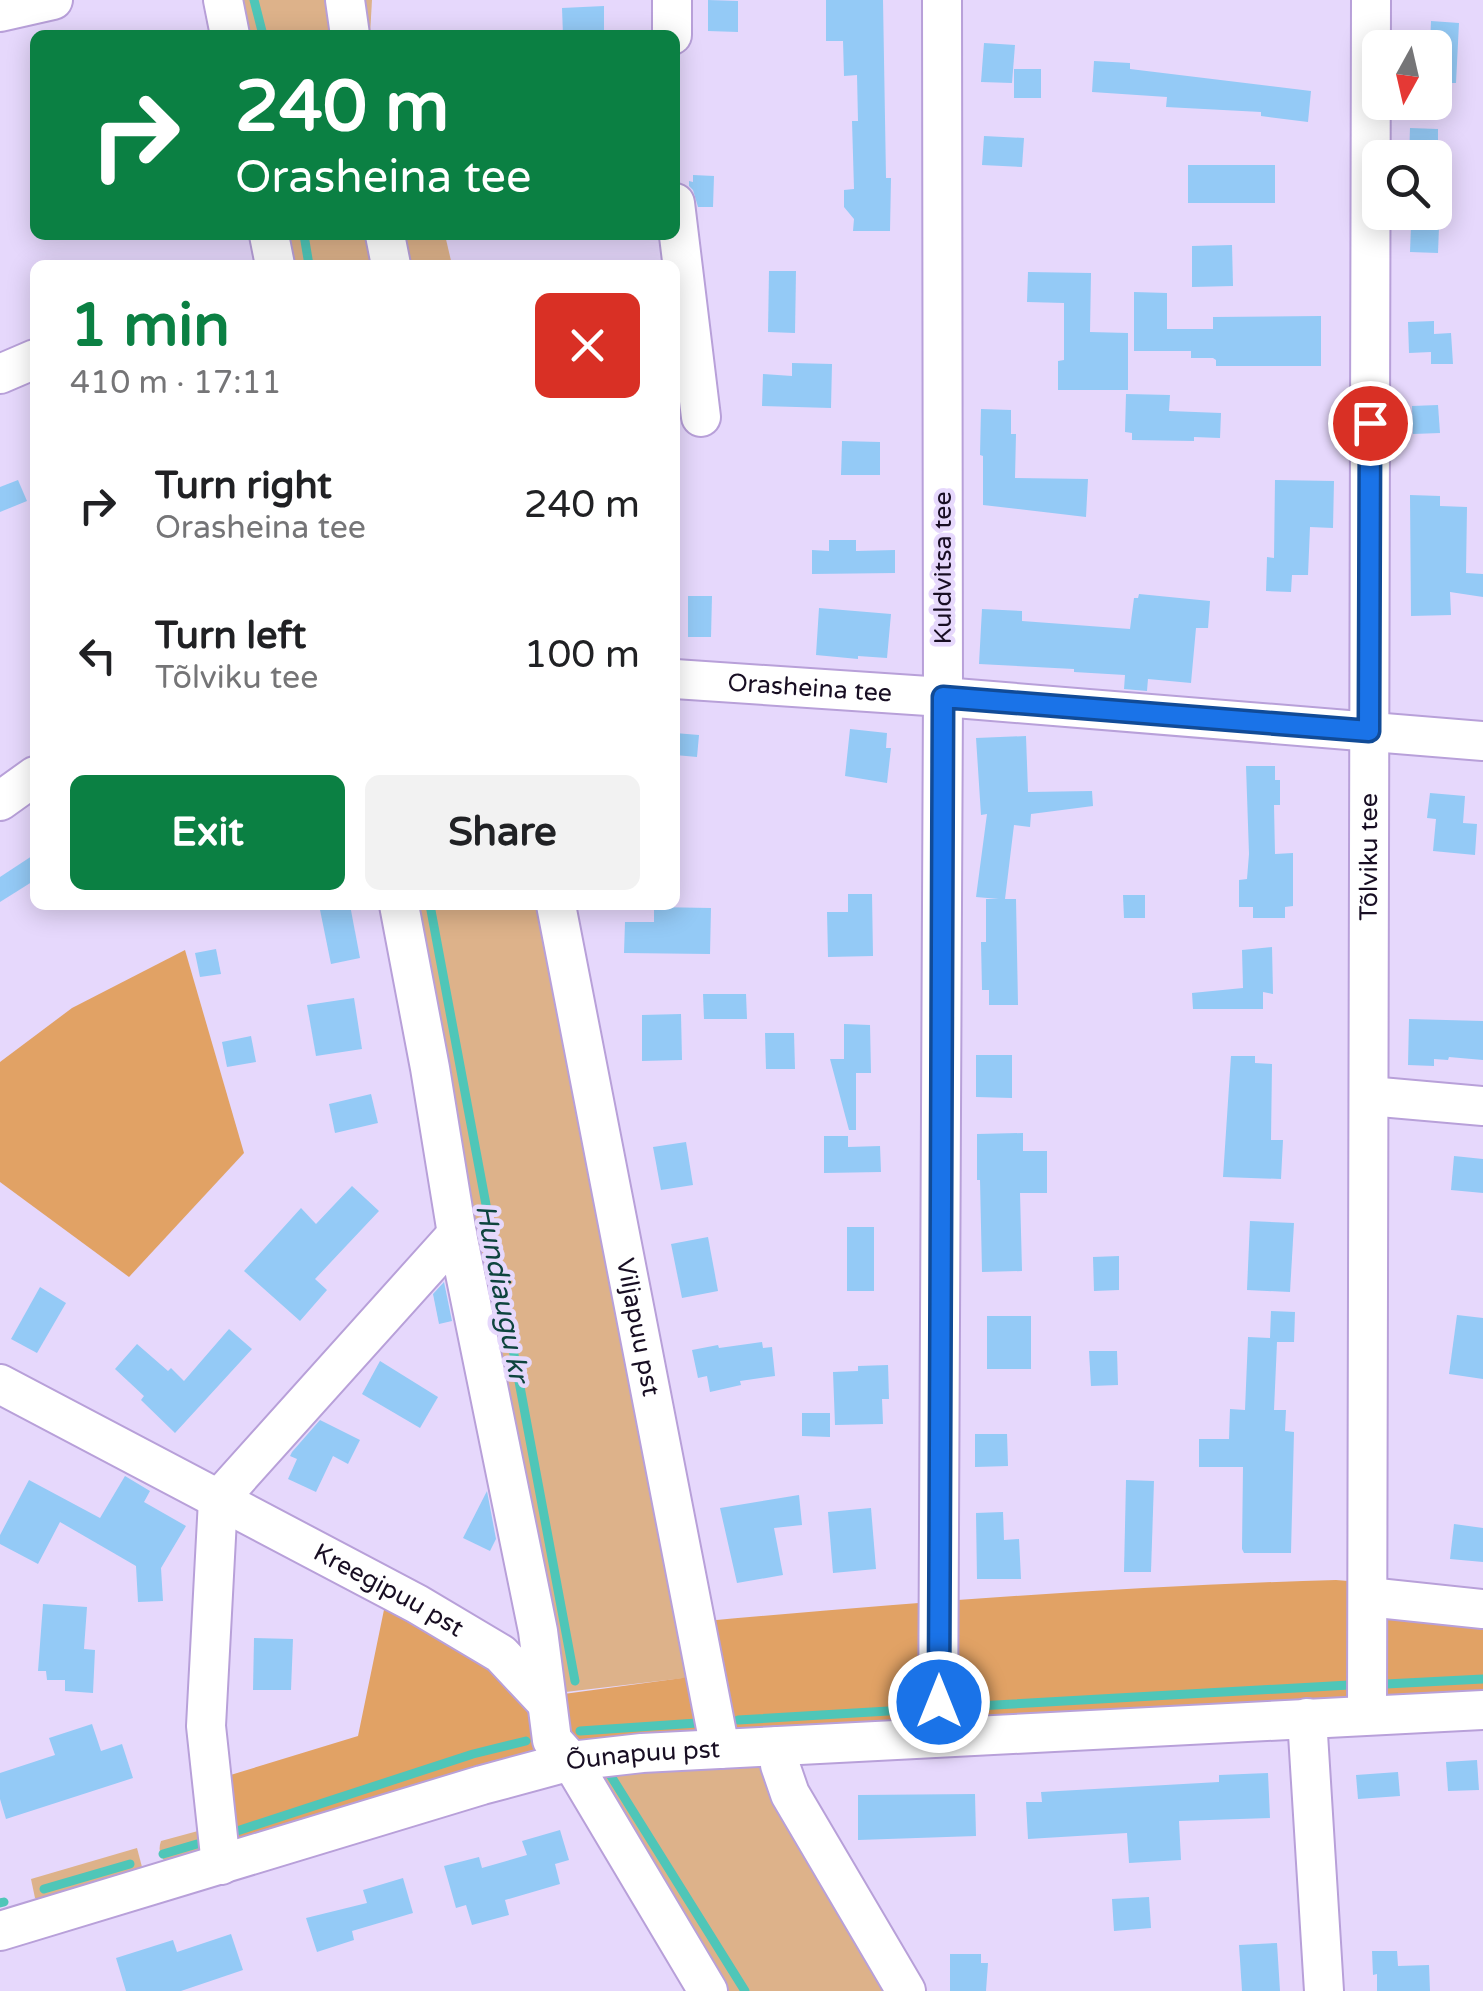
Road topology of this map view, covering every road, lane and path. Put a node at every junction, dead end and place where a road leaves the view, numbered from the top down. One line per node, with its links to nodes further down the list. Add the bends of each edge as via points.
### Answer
1 (54, 0): 7 (street)
2 (223, 0): 8 (street)
3 (345, 0): 9 (street)
4 (672, 0): 10 (street)
5 (942, 0): 16 (street, Kuldvitsa tee)
6 (1371, 0): 17 (street, Tõlviku tee)
7 (0, 12)
8 (229, 30)
9 (349, 30)
10 (672, 30)
11 (679, 240): 14 (street)
12 (30, 361): 13 (street)
13 (0, 374)
14 (701, 417)
15 (680, 679): 16 (street, Orasheina tee)
16 (943, 697): 17 (street, Orasheina tee); 34 (street, Kuldvitsa tee)
17 (1369, 731): 18 (street, Orasheina tee); 23 (street, Tõlviku tee)
18 (1483, 741)
19 (30, 780): 20 (street)
20 (0, 801)
21 (401, 910): 25 (street)
22 (557, 910): 36 (street, Viljapuu pst)
23 (1369, 1096): 24 (street); 28 (street, Tõlviku tee)
24 (1483, 1106)
25 (458, 1234): 27 (street); 30 (street, via 538,1631)
26 (0, 1384): 27 (street, Kreegipuu pst)
27 (218, 1500): 30 (street, Kreegipuu pst, via 501,1654); 38 (street, via 206,1726)
28 (1368, 1597): 29 (street); 32 (street, Tõlviku tee)
29 (1483, 1609)
30 (546, 1702): 37 (street, via 552,1740)
31 (1483, 1710): 32 (street, Õunapuu pst)
32 (1367, 1714): 33 (street, Õunapuu pst)
33 (1307, 1718): 34 (street, Õunapuu pst); 42 (street)
34 (938, 1736): 35 (street, Õunapuu pst)
35 (778, 1746): 36 (street, Õunapuu pst); 41 (street, via 790,1794)
36 (720, 1749): 37 (street, Õunapuu pst)
37 (570, 1761): 38 (street, Õunapuu pst); 40 (street)
38 (221, 1865): 39 (street, Õunapuu pst)
39 (0, 1931)
40 (708, 1991)
41 (906, 1991)
42 (1324, 1991)

